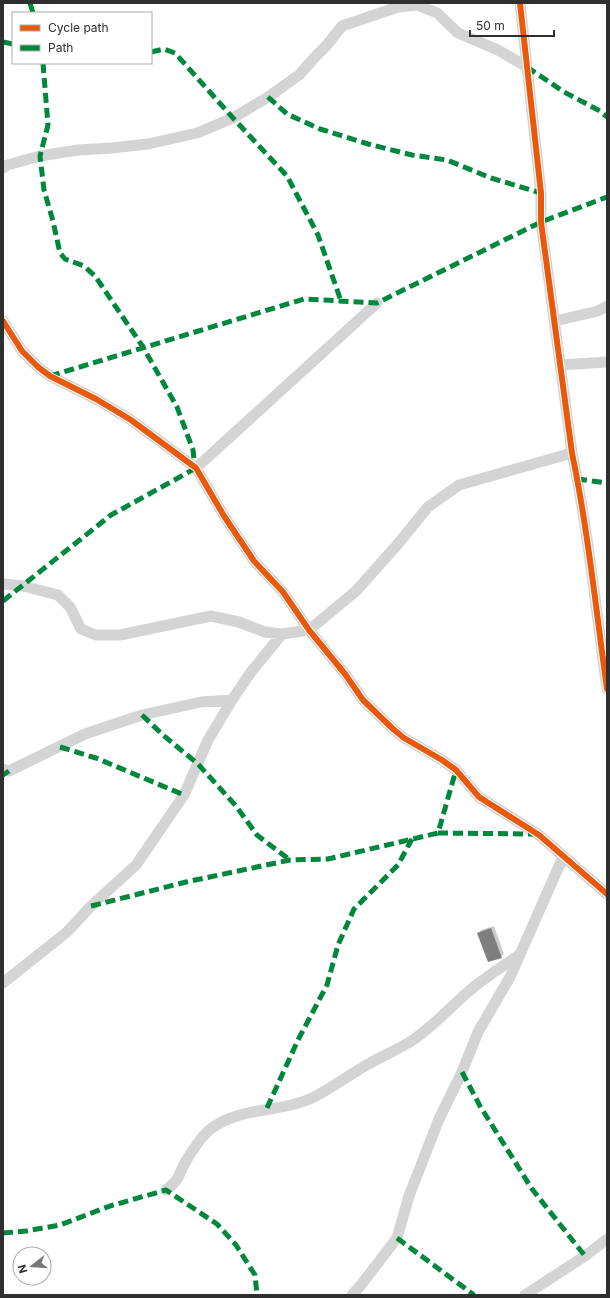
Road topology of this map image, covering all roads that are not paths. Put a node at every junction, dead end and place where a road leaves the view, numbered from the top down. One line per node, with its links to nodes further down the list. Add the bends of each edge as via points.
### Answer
1 (520, 3): 2 (street)
2 (527, 67): 3 (street, via 498,50 458,33 438,13 417,5 398,7 342,26 299,75 233,118 196,133 148,144 40,156); 6 (street, via 541,193 541,222)
3 (3, 168)
4 (377, 303): 11 (street)
5 (607, 306): 6 (street, via 598,311)
6 (555, 321): 9 (street)
7 (3, 322): 11 (street, via 22,351 38,367 131,420)
8 (607, 362): 9 (street)
9 (561, 365): 10 (street)
10 (572, 453): 13 (street, via 459,485 428,507 356,591); 15 (street)
11 (196, 468): 13 (street, via 254,562 283,592)
12 (3, 584): 14 (street, via 58,595 70,607 81,629 96,635 120,635 211,616 239,622 265,632)
13 (309, 630): 14 (street); 18 (street, via 364,700 393,729 456,770 479,797 539,834)
14 (282, 634): 16 (street)
15 (607, 689)
16 (232, 700): 17 (street, via 201,702 142,715 84,734 9,771); 21 (street, via 208,740 184,794 136,865 67,932)
17 (3, 769)
18 (563, 857): 19 (street); 20 (street)
19 (607, 894)
20 (519, 955): 22 (street, via 474,987 413,1040 315,1097 220,1122 210,1129 185,1162 174,1184); 24 (street, via 510,978 478,1032 439,1119 409,1196 397,1238)
21 (3, 983)
22 (166, 1190)
23 (607, 1239): 25 (street)
24 (352, 1295)
25 (525, 1295)

